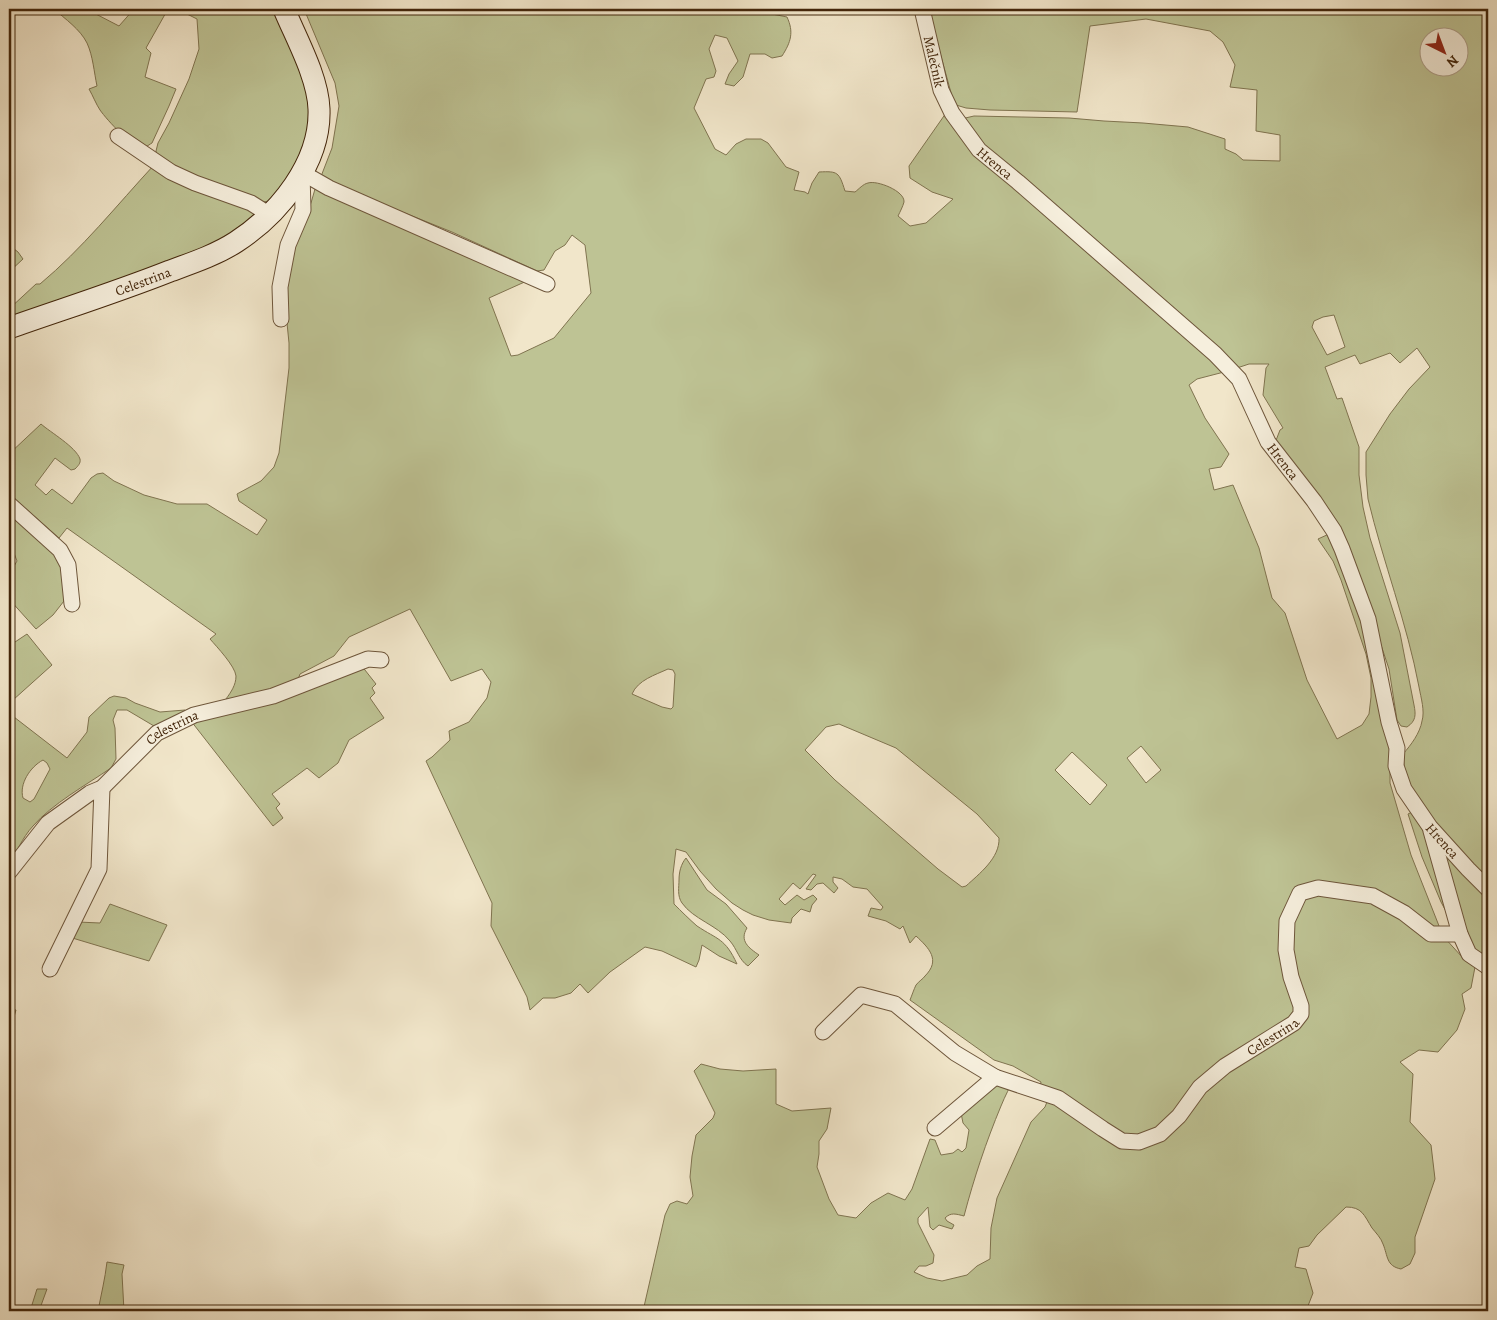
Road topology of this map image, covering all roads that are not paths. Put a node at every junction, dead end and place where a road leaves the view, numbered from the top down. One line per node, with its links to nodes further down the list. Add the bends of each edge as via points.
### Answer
1 (284, 9): 5 (street, Celestrina, via 318,95 317,129)
2 (922, 9): 3 (street, Malečnik, via 941,90)
3 (952, 113): 14 (street, Hrenca, via 979,150 1200,340 1239,378 1268,442 1314,501 1342,549 1368,619 1397,748 1396,766 1404,789)
4 (118, 136): 6 (street, via 171,172 251,203)
5 (302, 172): 6 (street, Celestrina); 7 (street, via 329,188); 8 (street, Celestrina, via 303,210 288,245 280,288)
6 (270, 216): 9 (street, Celestrina, via 235,243 208,256)
7 (547, 284)
8 (281, 319)
9 (9, 328)
10 (9, 504): 11 (street, via 60,550 68,565)
11 (72, 604)
12 (381, 660): 13 (street, Celestrina, via 368,659 273,696 194,715 157,733)
13 (102, 788): 15 (street, Celestrina, via 48,822); 19 (street, via 98,869)
14 (1430, 827): 16 (street, Hrenca); 17 (street)
15 (9, 872)
16 (1488, 889)
17 (1460, 934): 18 (street, via 1469,954); 21 (street, Celestrina, via 1432,934 1373,896 1318,888 1300,892 1287,921 1286,950 1301,1014 1294,1023 1225,1066 1200,1087 1179,1116 1160,1134 1139,1142 1122,1141 1058,1098)
18 (1488, 967)
19 (50, 969)
20 (823, 1032): 21 (street, via 860,995 895,1004 955,1053)
21 (995, 1077): 22 (street)
22 (935, 1128)

